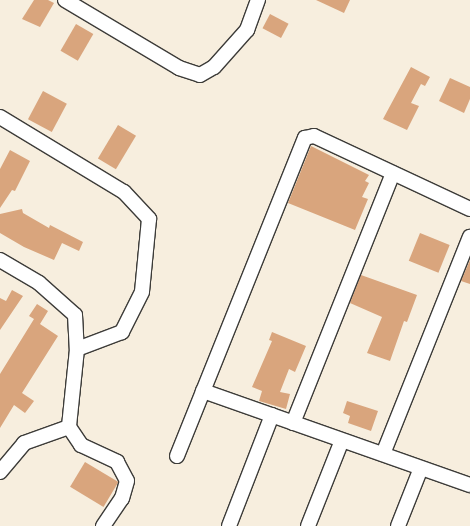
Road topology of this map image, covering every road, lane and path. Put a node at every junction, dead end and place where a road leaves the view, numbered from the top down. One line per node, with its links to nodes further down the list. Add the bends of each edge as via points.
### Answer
1 (65, 0): 2 (street, via 178,68 200,75 214,67 246,30)
2 (258, 0)
3 (0, 117): 8 (street, via 124,192 149,219 142,292 122,332)
4 (393, 173): 5 (street); 9 (street, via 314,136 305,138); 11 (street)
5 (470, 209)
6 (470, 237): 14 (street)
7 (0, 260): 8 (street, via 39,283 75,315)
8 (77, 349): 12 (street)
9 (203, 391): 10 (street); 15 (street)
10 (272, 415): 11 (street); 20 (street)
11 (292, 423): 13 (street)
12 (69, 427): 17 (street, via 24,443); 19 (street, via 81,445 117,462 127,481 122,498)
13 (342, 440): 14 (street); 21 (street)
14 (382, 454): 16 (street)
15 (177, 456)
16 (421, 468): 18 (street); 22 (street)
17 (0, 472)
18 (470, 485)
19 (103, 526)
20 (229, 526)
21 (308, 526)
22 (398, 526)

